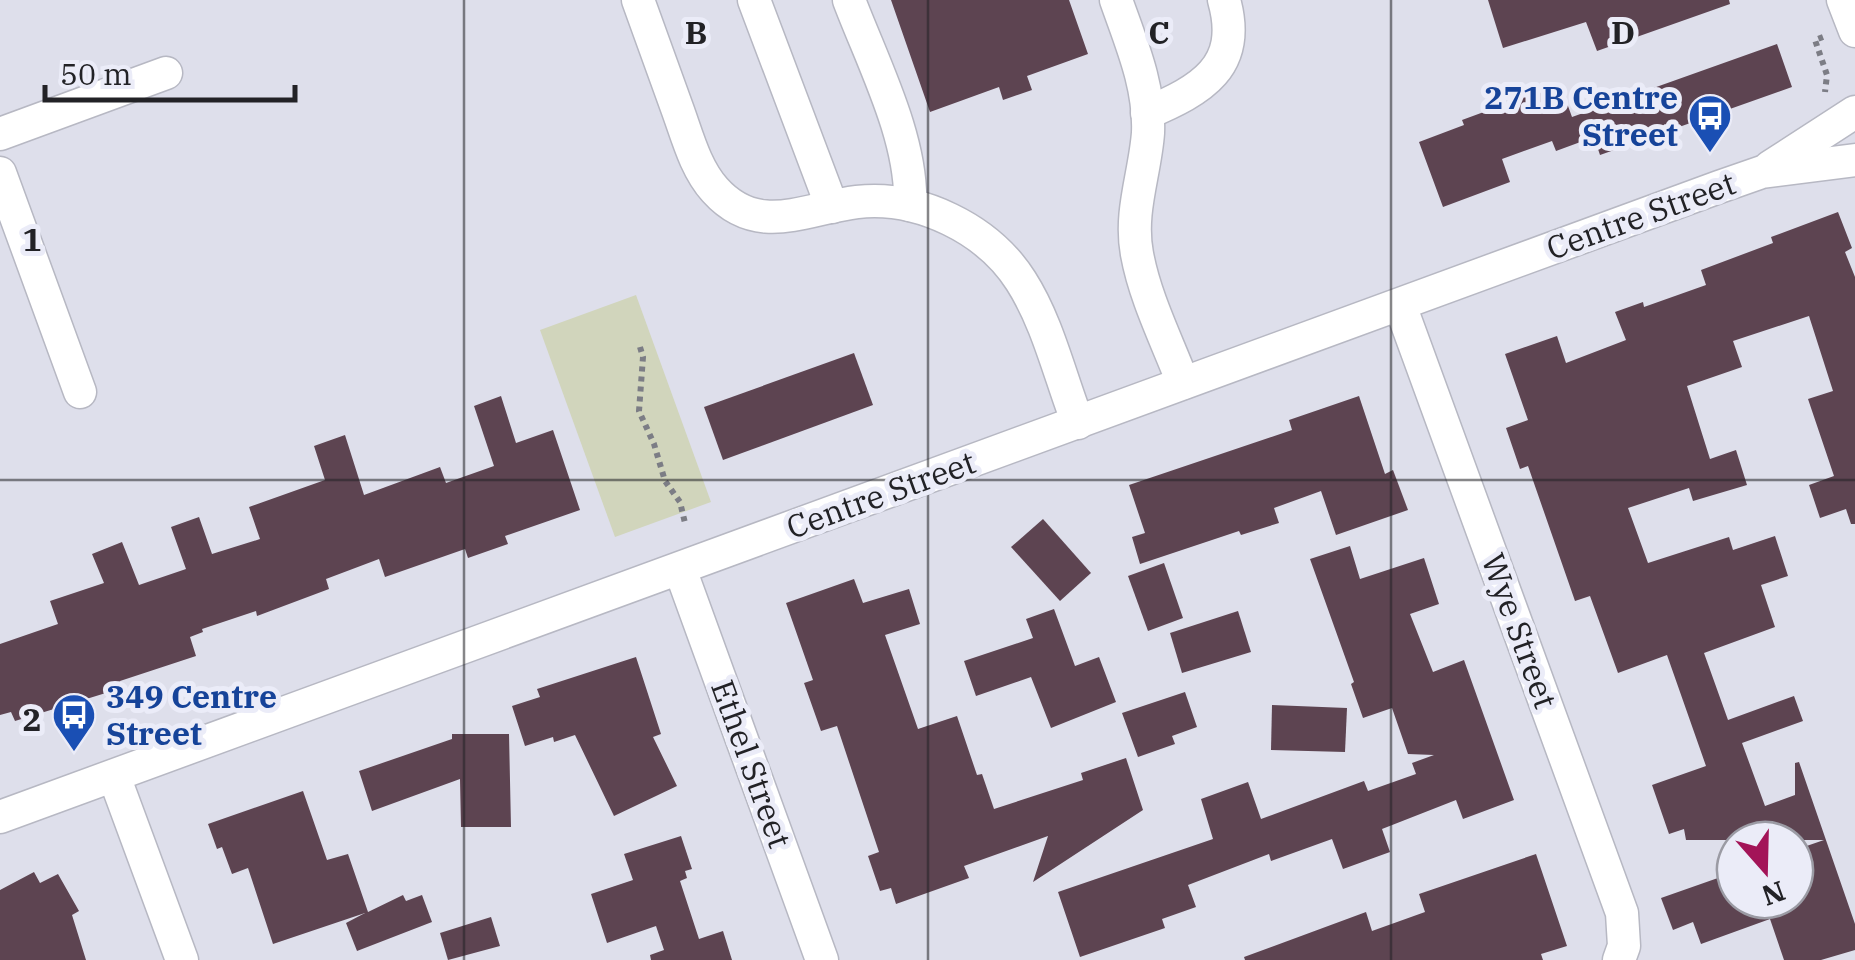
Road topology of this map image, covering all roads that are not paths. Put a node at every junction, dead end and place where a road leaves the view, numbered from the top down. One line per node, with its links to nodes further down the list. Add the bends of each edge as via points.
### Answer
1 (638, 0): 16 (street, via 688,140 717,194 774,219)
2 (754, 0): 16 (street)
3 (849, 0): 15 (street, via 903,147)
4 (1116, 0): 10 (street, via 1137,57)
5 (1224, 0): 10 (street, via 1230,27 1219,67 1203,85)
6 (1844, 0): 7 (street)
7 (1843, 33)
8 (166, 73): 11 (street)
9 (1855, 112): 13 (street, Centre Street)
10 (1147, 113): 18 (street, via 1136,252)
11 (0, 134)
12 (1855, 160): 13 (street, Centre Street)
13 (1762, 172): 17 (street, Centre Street)
14 (0, 173): 19 (street)
15 (910, 205): 16 (street); 20 (street, via 962,226 1014,270 1034,304)
16 (832, 207)
17 (1400, 305): 18 (street, Centre Street); 26 (street, Wye Street, via 1622,913)
18 (1183, 383): 20 (street, Centre Street)
19 (80, 392)
20 (1078, 422): 21 (street, Centre Street)
21 (680, 568): 22 (street, Centre Street); 25 (street, Ethel Street)
22 (114, 776): 23 (street, Centre Street); 24 (street)
23 (0, 817)
24 (182, 960)
25 (822, 960)
26 (1619, 960)

